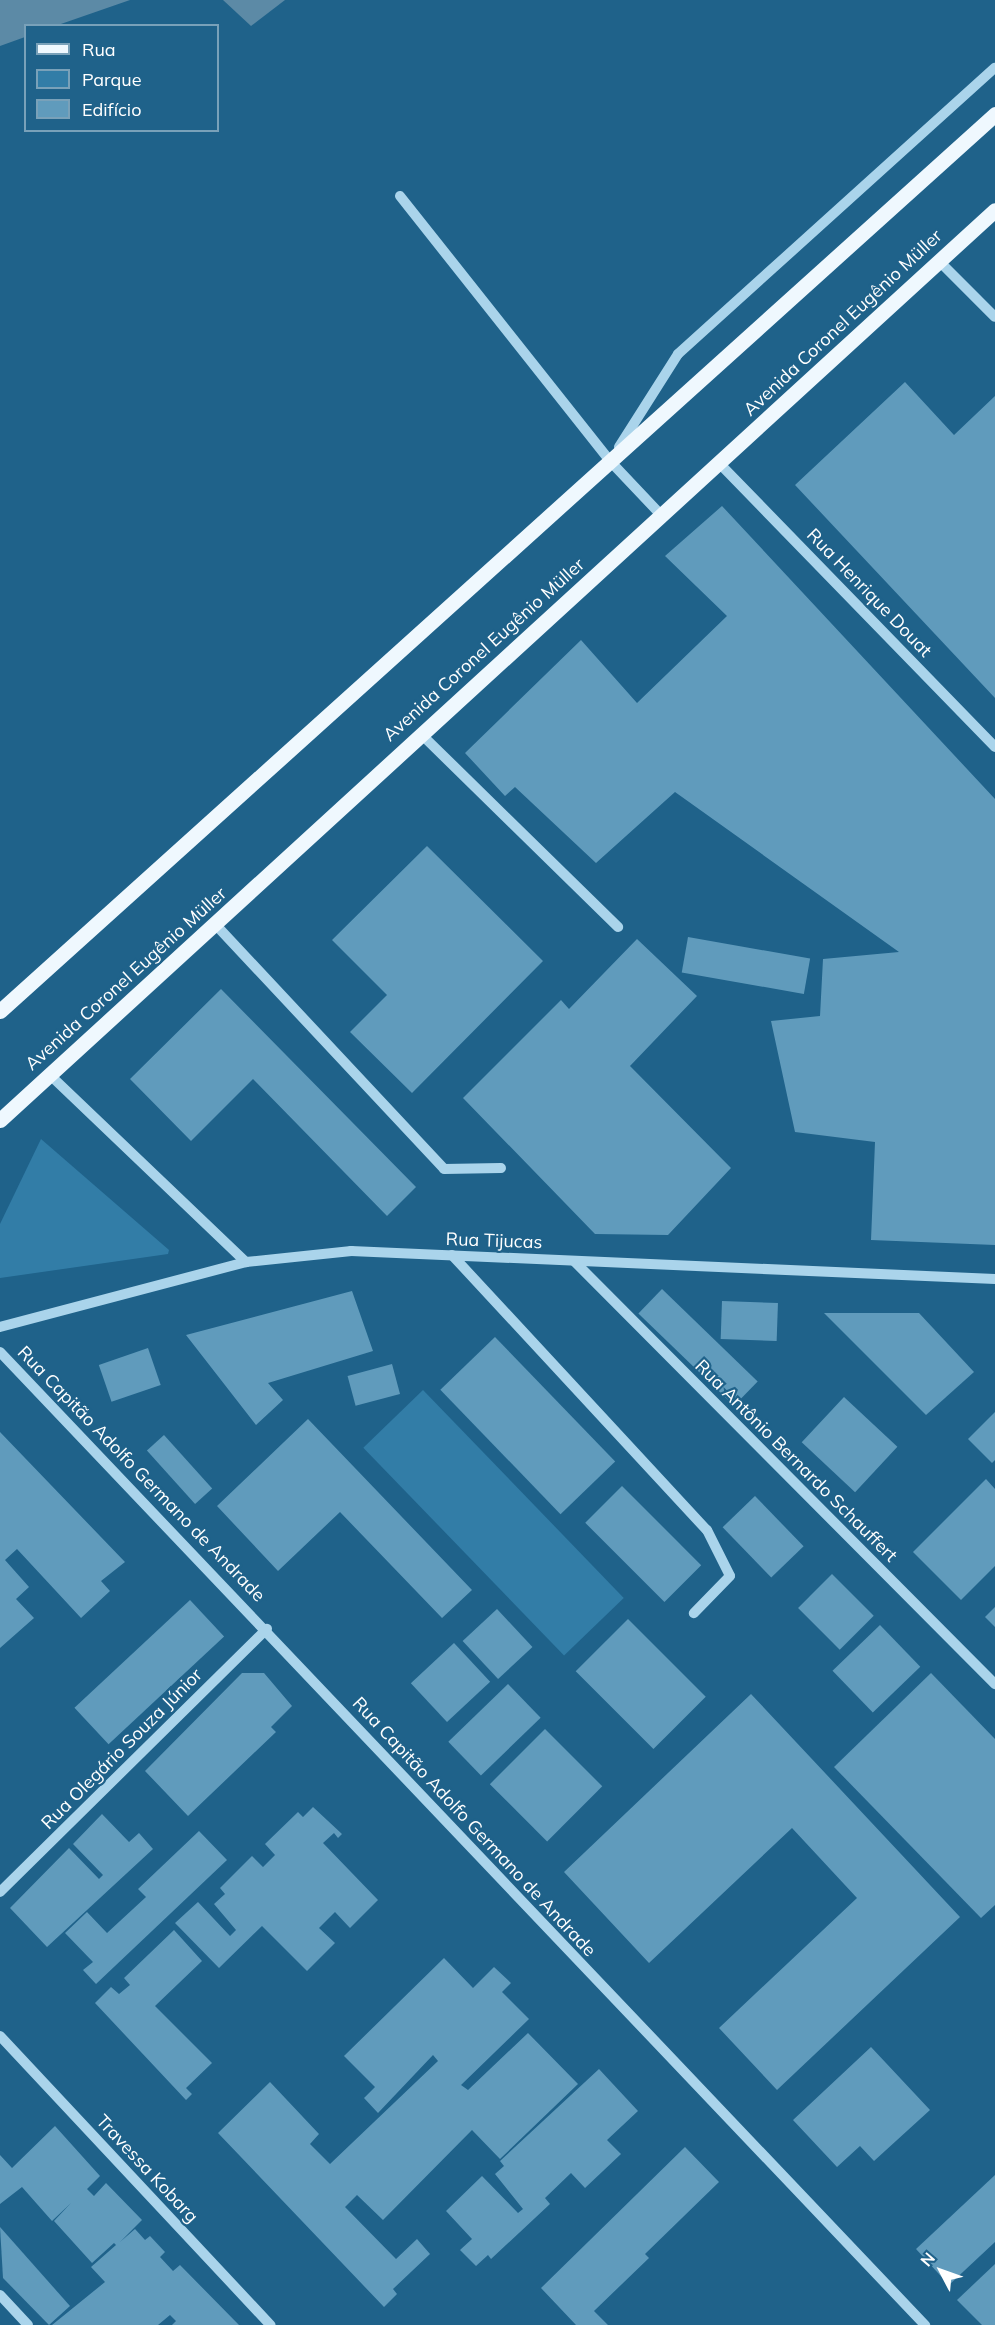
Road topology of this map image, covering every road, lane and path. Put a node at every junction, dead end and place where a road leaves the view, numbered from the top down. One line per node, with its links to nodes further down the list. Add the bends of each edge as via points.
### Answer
1 (995, 69): 7 (street, via 678,354)
2 (995, 114): 7 (main road)
3 (400, 196): 7 (street)
4 (995, 210): 5 (main road, Avenida Coronel Eugênio Müller)
5 (939, 261): 6 (street); 8 (main road, Avenida Coronel Eugênio Müller)
6 (995, 317)
7 (610, 461): 9 (street); 14 (main road)
8 (719, 463): 9 (main road, Avenida Coronel Eugênio Müller); 11 (street, Rua Henrique Douat)
9 (662, 515): 10 (main road, Avenida Coronel Eugênio Müller)
10 (422, 734): 12 (main road, Avenida Coronel Eugênio Müller); 13 (street)
11 (995, 747)
12 (215, 924): 15 (main road, Avenida Coronel Eugênio Müller); 17 (street, via 444,1169)
13 (618, 927)
14 (0, 1011)
15 (50, 1075): 16 (main road, Avenida Coronel Eugênio Müller); 20 (street)
16 (0, 1120)
17 (501, 1168)
18 (452, 1256): 19 (street, Rua Tijucas); 20 (street, Rua Tijucas, via 351,1251); 24 (street, via 707,1530 730,1576)
19 (574, 1261): 21 (street, Rua Tijucas); 26 (street, Rua Antônio Bernardo Schauffert)
20 (246, 1262): 22 (street, Rua Tijucas)
21 (995, 1279)
22 (0, 1327)
23 (0, 1352): 25 (street, Rua Capitão Adolfo Germano de Andrade)
24 (694, 1613)
25 (267, 1629): 27 (street, Rua Olegário Souza Júnior); 32 (street, Rua Capitão Adolfo Germano de Andrade, via 568,1953)
26 (995, 1684)
27 (0, 1892)
28 (0, 2036): 31 (street, Travessa Kobarg)
29 (0, 2295): 30 (street)
30 (28, 2325)
31 (270, 2325)
32 (925, 2325)

